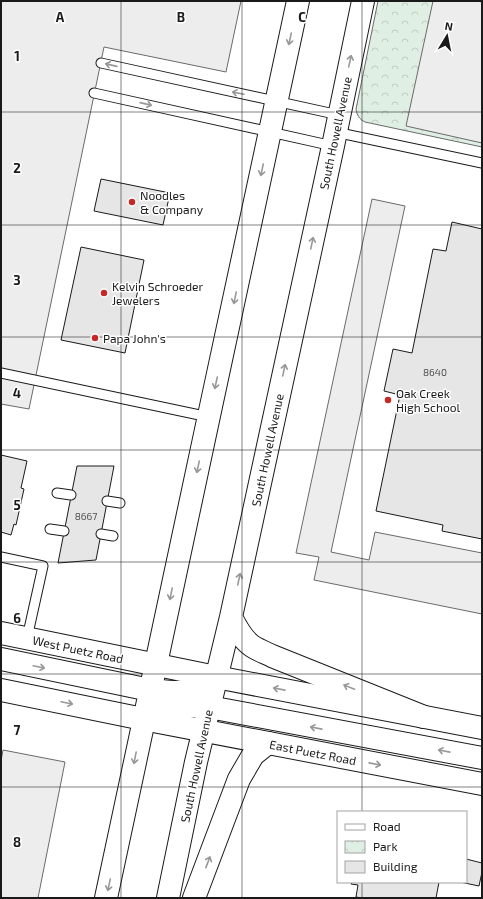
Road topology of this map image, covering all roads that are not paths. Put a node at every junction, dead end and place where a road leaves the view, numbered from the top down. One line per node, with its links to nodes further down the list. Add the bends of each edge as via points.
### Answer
1 (298, 1): 5 (main road, one-way to 5)
2 (363, 1): 6 (main road, South Howell Avenue, one-way to 2)
3 (101, 62): 5 (lane, one-way to 3)
4 (94, 93): 7 (lane, one-way to 7)
5 (276, 102): 6 (lane); 7 (main road)
6 (336, 131): 7 (lane); 8 (lane); 20 (main road, South Howell Avenue, one-way to 6)
7 (270, 132): 10 (main road, one-way to 10)
8 (482, 163)
9 (1, 373): 10 (lane)
10 (209, 417): 24 (main road, one-way to 24)
11 (57, 493): 12 (lane)
12 (71, 495)
13 (108, 501): 14 (lane)
14 (120, 503)
15 (50, 529): 16 (lane)
16 (64, 531)
17 (101, 534): 18 (lane)
18 (113, 536)
19 (1, 557): 22 (lane, via 42,566)
20 (231, 617): 25 (main road, South Howell Avenue); 29 (main road, one-way to 20, via 279,659 251,645 240,634)
21 (1, 633): 22 (main road, West Puetz Road)
22 (27, 639): 24 (main road, West Puetz Road)
23 (1, 659): 27 (main road, one-way to 27)
24 (156, 665): 25 (main road); 27 (main road)
25 (216, 677): 27 (main road, via 200,687 185,692); 28 (main road, South Howell Avenue); 29 (main road, one-way to 25)
26 (1, 690): 30 (main road, one-way to 30)
27 (150, 690): 30 (main road)
28 (209, 708): 30 (main road, via 186,706 165,710); 32 (main road, South Howell Avenue); 34 (main road, one-way to 28)
29 (424, 716): 31 (main road)
30 (143, 719): 32 (main road, East Puetz Road); 36 (main road, one-way to 36)
31 (482, 728)
32 (203, 730): 33 (main road, East Puetz Road); 37 (main road, South Howell Avenue)
33 (268, 743): 35 (main road, East Puetz Road, one-way to 35); 38 (main road, one-way to 33, via 239,780 253,754)
34 (482, 758)
35 (482, 784)
36 (106, 898)
37 (168, 898)
38 (194, 898)

